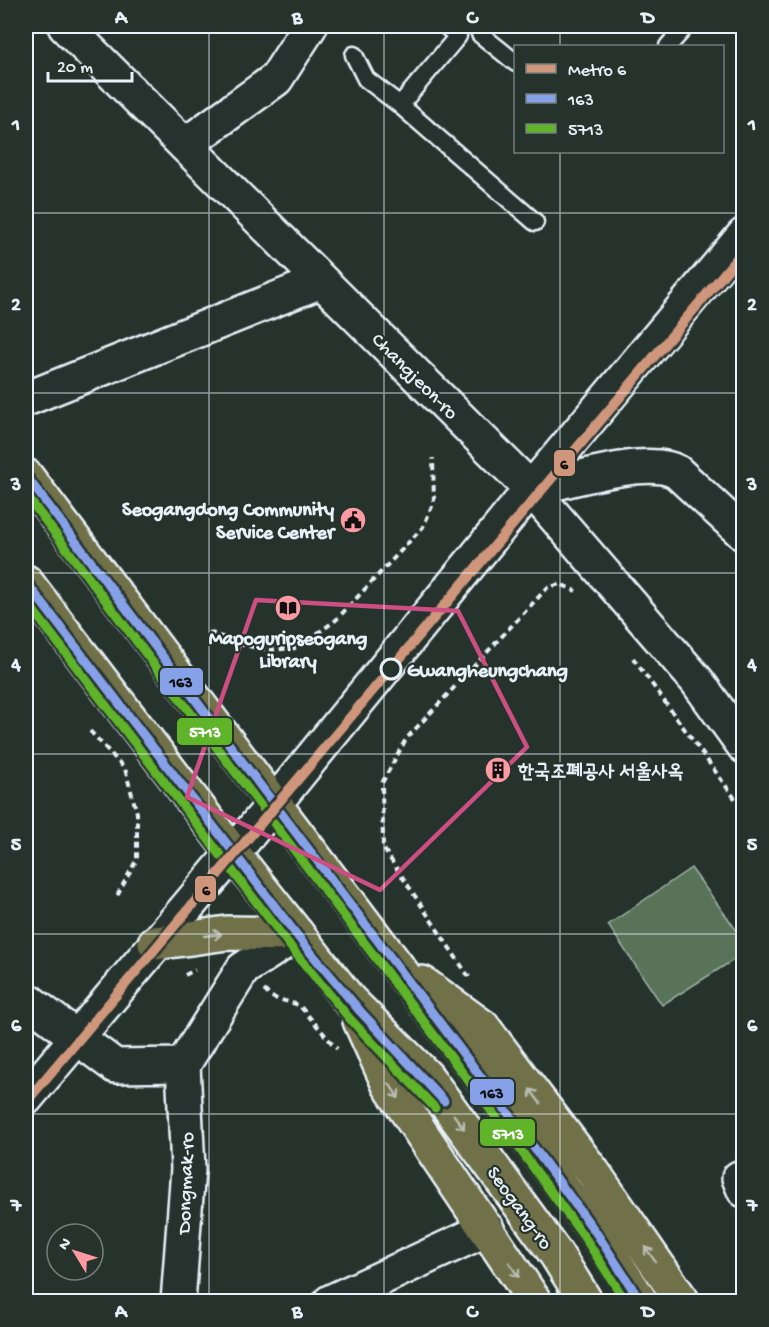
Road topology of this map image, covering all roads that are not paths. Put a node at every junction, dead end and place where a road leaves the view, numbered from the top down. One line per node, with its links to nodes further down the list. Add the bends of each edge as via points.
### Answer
1 (65, 26): 10 (main road, Changjeon-ro)
2 (310, 26): 10 (main road, via 276,79)
3 (686, 26): 6 (lane)
4 (484, 30): 5 (lane); 8 (lane)
5 (452, 31): 9 (lane)
6 (669, 45)
7 (354, 55): 9 (lane, via 366,79)
8 (514, 61)
9 (400, 105): 11 (lane)
10 (185, 145): 13 (main road, Changjeon-ro)
11 (535, 222)
12 (744, 235): 16 (main road)
13 (321, 281): 14 (main road); 16 (main road, Changjeon-ro)
14 (26, 399)
15 (26, 476): 20 (main road)
16 (531, 489): 17 (main road, via 622,468 668,466); 19 (main road, Changjeon-ro, via 697,681); 20 (main road)
17 (744, 534)
18 (26, 582): 21 (main road, Seogang-ro)
19 (744, 746)
20 (274, 804): 21 (main road); 24 (main road)
21 (232, 852): 22 (main road, Seogang-ro); 23 (main road)
22 (297, 934): 23 (main road, one-way to 22, via 227,933); 26 (main road, Seogang-ro); 28 (main road, via 243,969)
23 (155, 943): 27 (main road)
24 (395, 963): 35 (main road, via 597,1234); 36 (main road, one-way to 24, via 593,1172 483,1027)
25 (26, 999): 27 (main road)
26 (350, 1001): 30 (main road, one-way to 30, via 389,1085); 34 (main road, Seogang-ro, one-way to 34, via 426,1076)
27 (75, 1039): 28 (main road, via 116,1066); 29 (main road)
28 (183, 1065): 31 (main road, Dongmak-ro, via 188,1169)
29 (26, 1098)
30 (487, 1229): 32 (main road, Seogang-ro); 33 (main road, one-way to 33)
31 (178, 1302)
32 (330, 1302)
33 (534, 1302)
34 (586, 1302)
35 (641, 1302)
36 (683, 1302)

